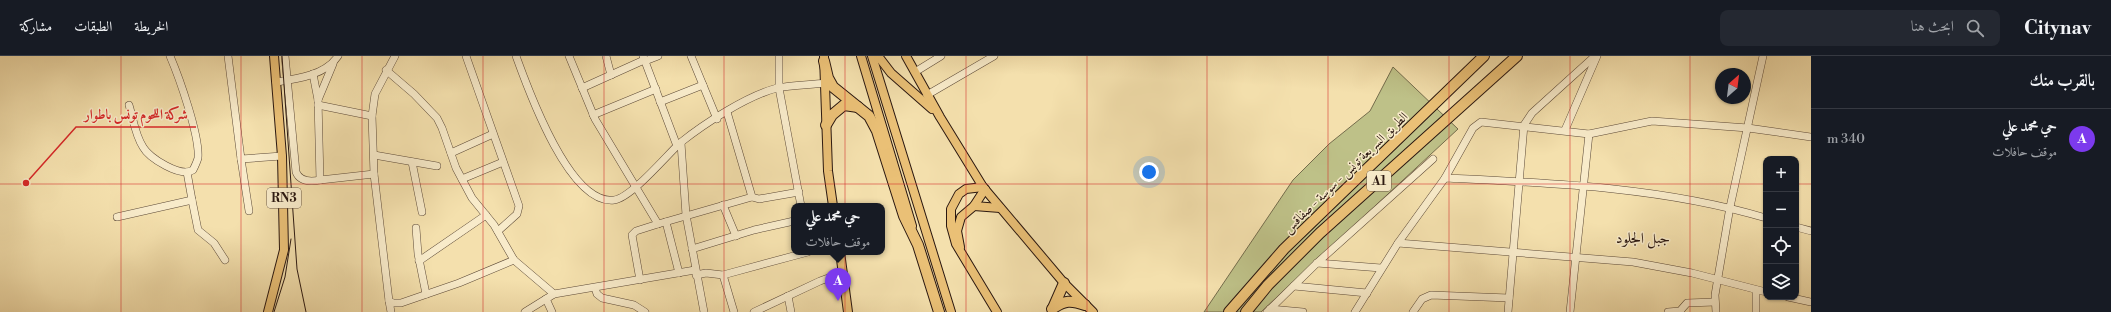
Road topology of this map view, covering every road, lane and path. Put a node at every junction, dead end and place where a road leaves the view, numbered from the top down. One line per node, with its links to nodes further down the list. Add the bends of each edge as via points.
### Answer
1 (170, 56): 65 (street, via 181,84 198,153 196,165 193,170)
2 (228, 56): 60 (street)
3 (274, 56): 33 (main road, RN3)
4 (285, 56): 32 (street)
5 (338, 56): 27 (street)
6 (395, 56): 28 (street)
7 (466, 56): 53 (street)
8 (516, 56): 71 (street, via 540,120 565,163 577,178 595,195 604,199 614,200)
9 (569, 56): 36 (street)
10 (606, 56): 31 (street)
11 (658, 56): 26 (street)
12 (691, 56): 35 (street)
13 (779, 56): 37 (street)
14 (861, 56): 98 (main road)
15 (872, 56): 145 (main road)
16 (878, 56): 47 (main road, via 891,73 913,90)
17 (906, 56): 29 (main road)
18 (941, 56): 29 (street)
19 (994, 56): 25 (street)
20 (1484, 56): 148 (highway, الطريق السريعة تونس - سوسة - صفاقس / A1, via 1284,249)
21 (1517, 56): 149 (highway, الطريق السريعة تونس - سوسة - صفاقس / A1, via 1320,233 1268,285)
22 (1596, 56): 50 (street, via 1529,115); 52 (street)
23 (1763, 56): 51 (street)
24 (824, 58): 34 (main road); 43 (highway, via 828,78 833,86)
25 (984, 58): 39 (street)
26 (644, 59): 31 (street); 38 (street)
27 (333, 63): 30 (street); 41 (street)
28 (386, 70): 46 (street, via 375,94); 57 (street, via 437,118)
29 (915, 72): 39 (main road)
30 (313, 74): 32 (street); 41 (street)
31 (611, 75): 36 (street)
32 (288, 79): 33 (street); 68 (street, via 296,172 303,180)
33 (276, 82): 59 (main road, RN3)
34 (826, 83): 37 (street); 49 (main road)
35 (703, 85): 40 (street); 48 (street)
36 (582, 88): 45 (street)
37 (779, 88): 44 (street, via 750,98); 74 (street)
38 (656, 89): 40 (street); 45 (street)
39 (927, 95): 47 (main road)
40 (660, 102): 56 (street)
41 (318, 103): 46 (street); 68 (street)
42 (129, 105): 65 (street, via 140,142 146,152 172,169)
43 (860, 108): 49 (highway, via 844,105 832,115); 98 (highway, via 869,116 878,131 904,216)
44 (727, 112): 48 (street); 75 (street)
45 (593, 115): 71 (street)
46 (372, 116): 58 (street)
47 (940, 117): 73 (main road)
48 (717, 118): 56 (street)
49 (826, 125): 78 (main road, via 828,171)
50 (1524, 125): 52 (street); 67 (street, via 1478,123); 70 (street)
51 (1748, 128): 54 (street, via 1652,121); 55 (street); 81 (street)
52 (1565, 130): 54 (street)
53 (493, 134): 57 (street); 63 (street)
54 (1589, 134): 72 (street)
55 (1811, 137)
56 (679, 144): 71 (street); 86 (street)
57 (451, 153): 69 (street)
58 (374, 155): 62 (street); 66 (street)
59 (282, 156): 60 (street); 134 (main road, RN3, via 284,250)
60 (241, 158): 83 (street)
61 (1433, 159): 108 (street)
62 (412, 162): 64 (street); 84 (street)
63 (503, 162): 69 (street); 94 (street, via 519,211)
64 (437, 166)
65 (187, 172): 76 (street)
66 (374, 174): 68 (street); 128 (street)
67 (1445, 178): 70 (street); 97 (street)
68 (320, 180)
69 (462, 180): 85 (street, via 476,205)
70 (1519, 182): 72 (street); 101 (street)
71 (635, 186): 91 (street)
72 (1583, 187): 81 (street, via 1656,193); 104 (street)
73 (984, 188): 80 (main road); 82 (main road); 100 (main road, via 966,189 951,209 952,234)
74 (798, 192): 75 (street, via 759,199); 77 (street)
75 (752, 197): 79 (street)
76 (192, 200): 87 (street); 105 (street, via 198,230 214,243)
77 (800, 203)
78 (833, 203)
79 (723, 205): 86 (street); 96 (street)
80 (974, 206): 82 (main road); 100 (main road, via 958,224)
81 (1730, 207): 88 (street); 114 (street)
82 (1000, 208): 116 (main road)
83 (249, 211)
84 (422, 212)
85 (486, 215): 94 (street); 107 (street)
86 (686, 215): 89 (street); 99 (street)
87 (117, 217)
88 (1763, 217)
89 (666, 222): 91 (street); 110 (street)
90 (791, 222): 96 (street)
91 (658, 224): 115 (street, via 636,231 632,235)
92 (416, 228): 107 (street)
93 (1799, 228): 95 (street)
94 (498, 231): 106 (street)
95 (1811, 231)
96 (736, 236): 99 (street)
97 (1398, 243): 101 (street); 109 (street)
98 (918, 245): 144 (highway)
99 (692, 249): 111 (street)
100 (961, 252): 146 (main road)
101 (1514, 253): 104 (street); 125 (street)
102 (797, 255): 113 (street)
103 (840, 255): 112 (main road)
104 (1577, 257): 114 (street, via 1633,262); 154 (street)
105 (225, 260)
106 (514, 260): 122 (street, via 473,278); 123 (street)
107 (419, 261): 122 (street)
108 (1317, 262): 109 (street); 117 (street)
109 (1381, 268): 121 (street)
110 (678, 273): 111 (street); 115 (street)
111 (695, 273): 113 (street); 139 (street)
112 (842, 273): 124 (street); 143 (main road)
113 (723, 275): 140 (street)
114 (1718, 279): 119 (street); 129 (street)
115 (640, 280): 118 (street)
116 (1064, 283): 131 (main road); 132 (highway)
117 (1294, 286): 121 (street); 133 (street)
118 (595, 288): 123 (street); 138 (street, via 602,298 634,305)
119 (1756, 290): 120 (street); 157 (street)
120 (1763, 291)
121 (1367, 293): 151 (street)
122 (426, 294): 128 (street, via 401,303)
123 (554, 294): 126 (street)
124 (788, 296): 141 (street); 142 (street)
125 (1509, 298): 152 (street, via 1431,295 1422,299); 153 (street)
126 (546, 299): 136 (street); 137 (street)
127 (1799, 299): 130 (street)
128 (389, 301): 135 (street)
129 (1715, 302): 155 (street, via 1687,304 1680,311); 156 (street)
130 (1811, 302)
131 (1085, 305): 132 (highway, via 1072,300); 147 (main road)
132 (1052, 310)
133 (1268, 310): 150 (street)
134 (268, 312)
135 (391, 312)
136 (525, 312)
137 (552, 312)
138 (645, 312)
139 (704, 312)
140 (734, 312)
141 (755, 312)
142 (791, 312)
143 (848, 312)
144 (940, 312)
145 (951, 312)
146 (997, 312)
147 (1093, 312)
148 (1229, 312)
149 (1246, 312)
150 (1303, 312)
151 (1354, 312)
152 (1413, 312)
153 (1508, 312)
154 (1570, 312)
155 (1668, 312)
156 (1716, 312)
157 (1756, 312)

